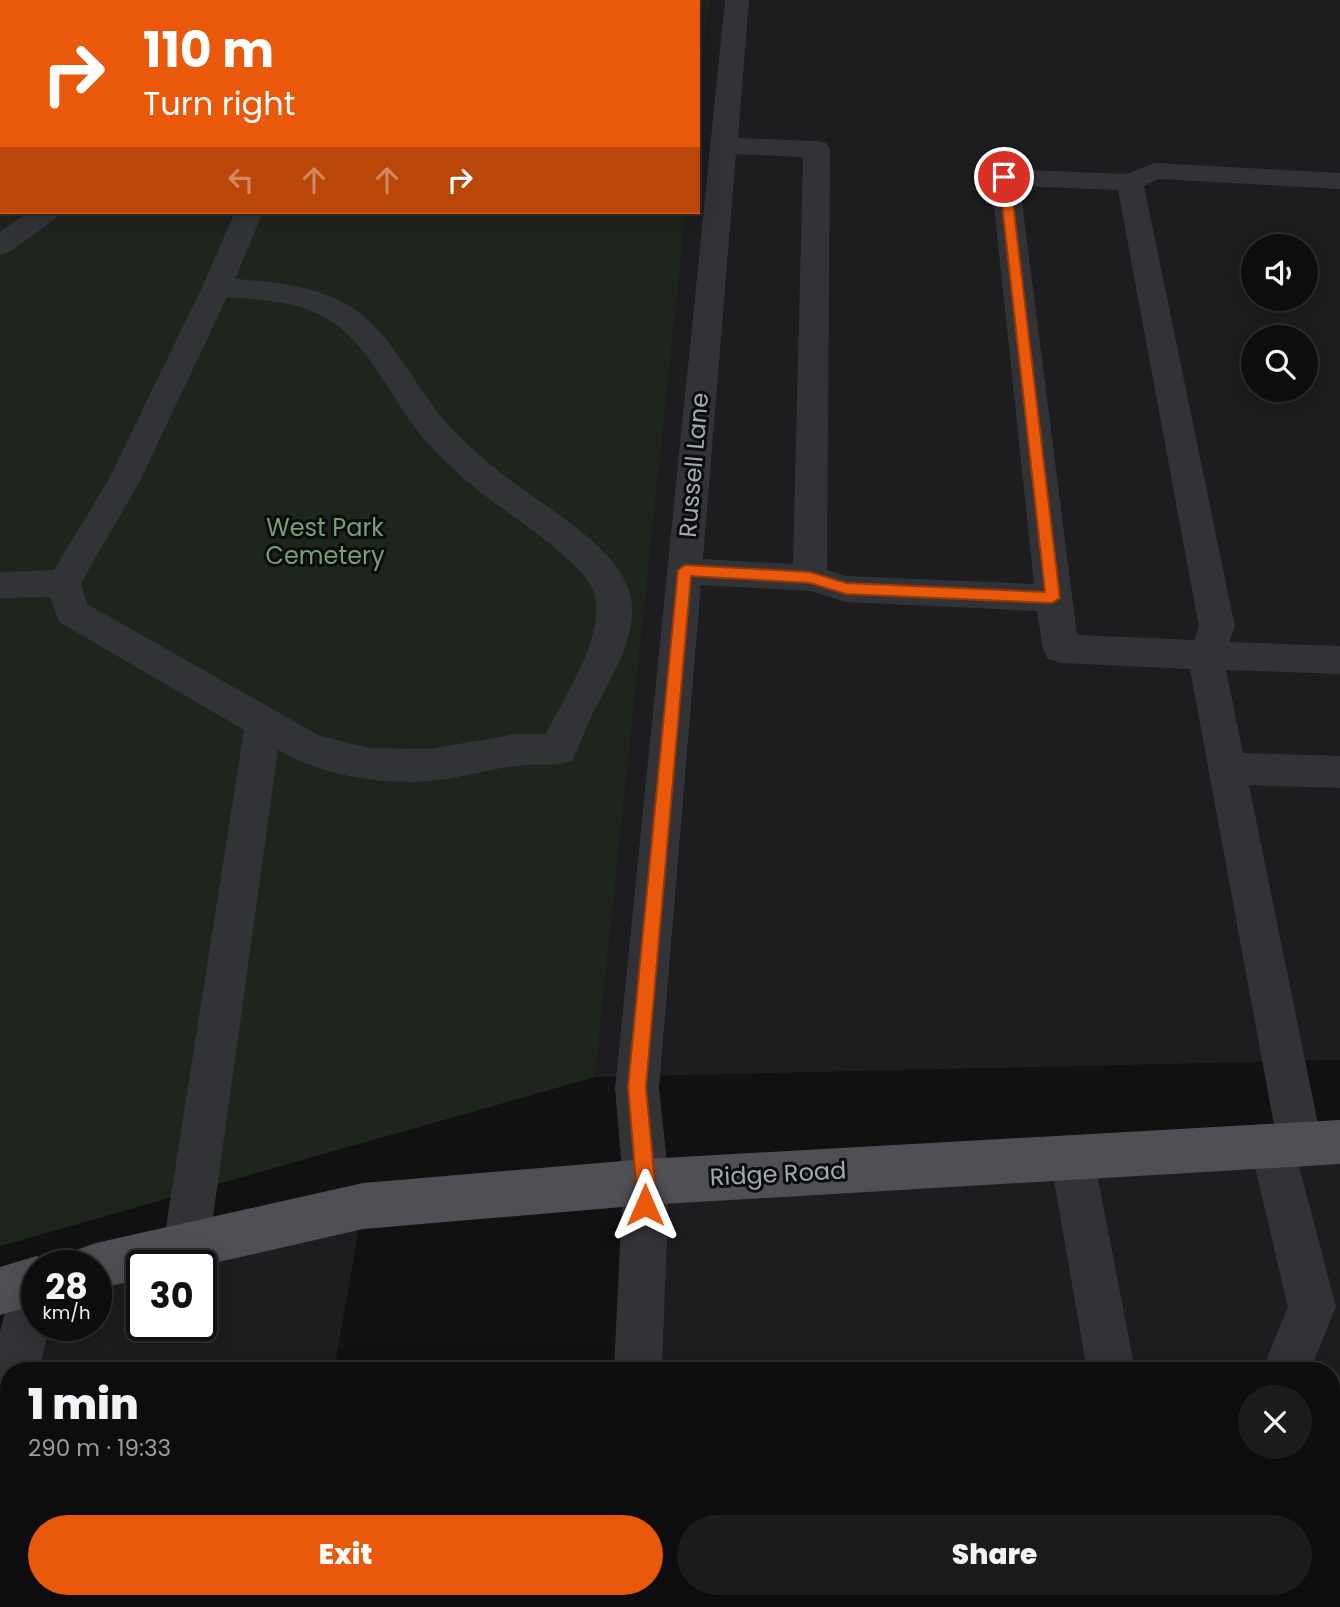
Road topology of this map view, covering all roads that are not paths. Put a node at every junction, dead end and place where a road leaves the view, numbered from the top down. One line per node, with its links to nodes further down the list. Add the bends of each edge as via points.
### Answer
1 (737, 0): 2 (street, Russell Lane)
2 (724, 146): 9 (street, Russell Lane); 10 (street, via 817,149)
3 (1340, 181): 4 (street, via 1155,171)
4 (1130, 182): 13 (street, via 1004,177); 14 (street, via 1217,627)
5 (43, 214): 7 (street)
6 (248, 214): 8 (street)
7 (0, 246)
8 (218, 287): 11 (street, via 124,481); 16 (street, via 296,296 321,303 346,318 372,345 437,433 490,482 593,559 615,600 597,670 559,750 517,750 429,765 370,764 311,750)
9 (685, 570): 10 (street); 21 (street, Russell Lane, via 637,1087)
10 (810, 578): 13 (street, via 846,589)
11 (64, 583): 12 (street); 16 (street, via 71,612)
12 (0, 585)
13 (1052, 598): 14 (street, via 1061,649)
14 (1205, 655): 15 (street); 17 (street)
15 (1340, 660)
16 (263, 724): 22 (street)
17 (1226, 768): 18 (street); 19 (street)
18 (1340, 772)
19 (1304, 1144): 20 (main road, Ridge Road); 28 (street, via 1312,1307)
20 (1072, 1158): 21 (main road, Ridge Road); 27 (street)
21 (646, 1182): 22 (main road, Ridge Road, via 363,1206); 26 (street, Russell Lane)
22 (186, 1246): 23 (main road, Ridge Road)
23 (112, 1262)
24 (21, 1313): 25 (street)
25 (16, 1362)
26 (638, 1362)
27 (1110, 1362)
28 (1289, 1362)

